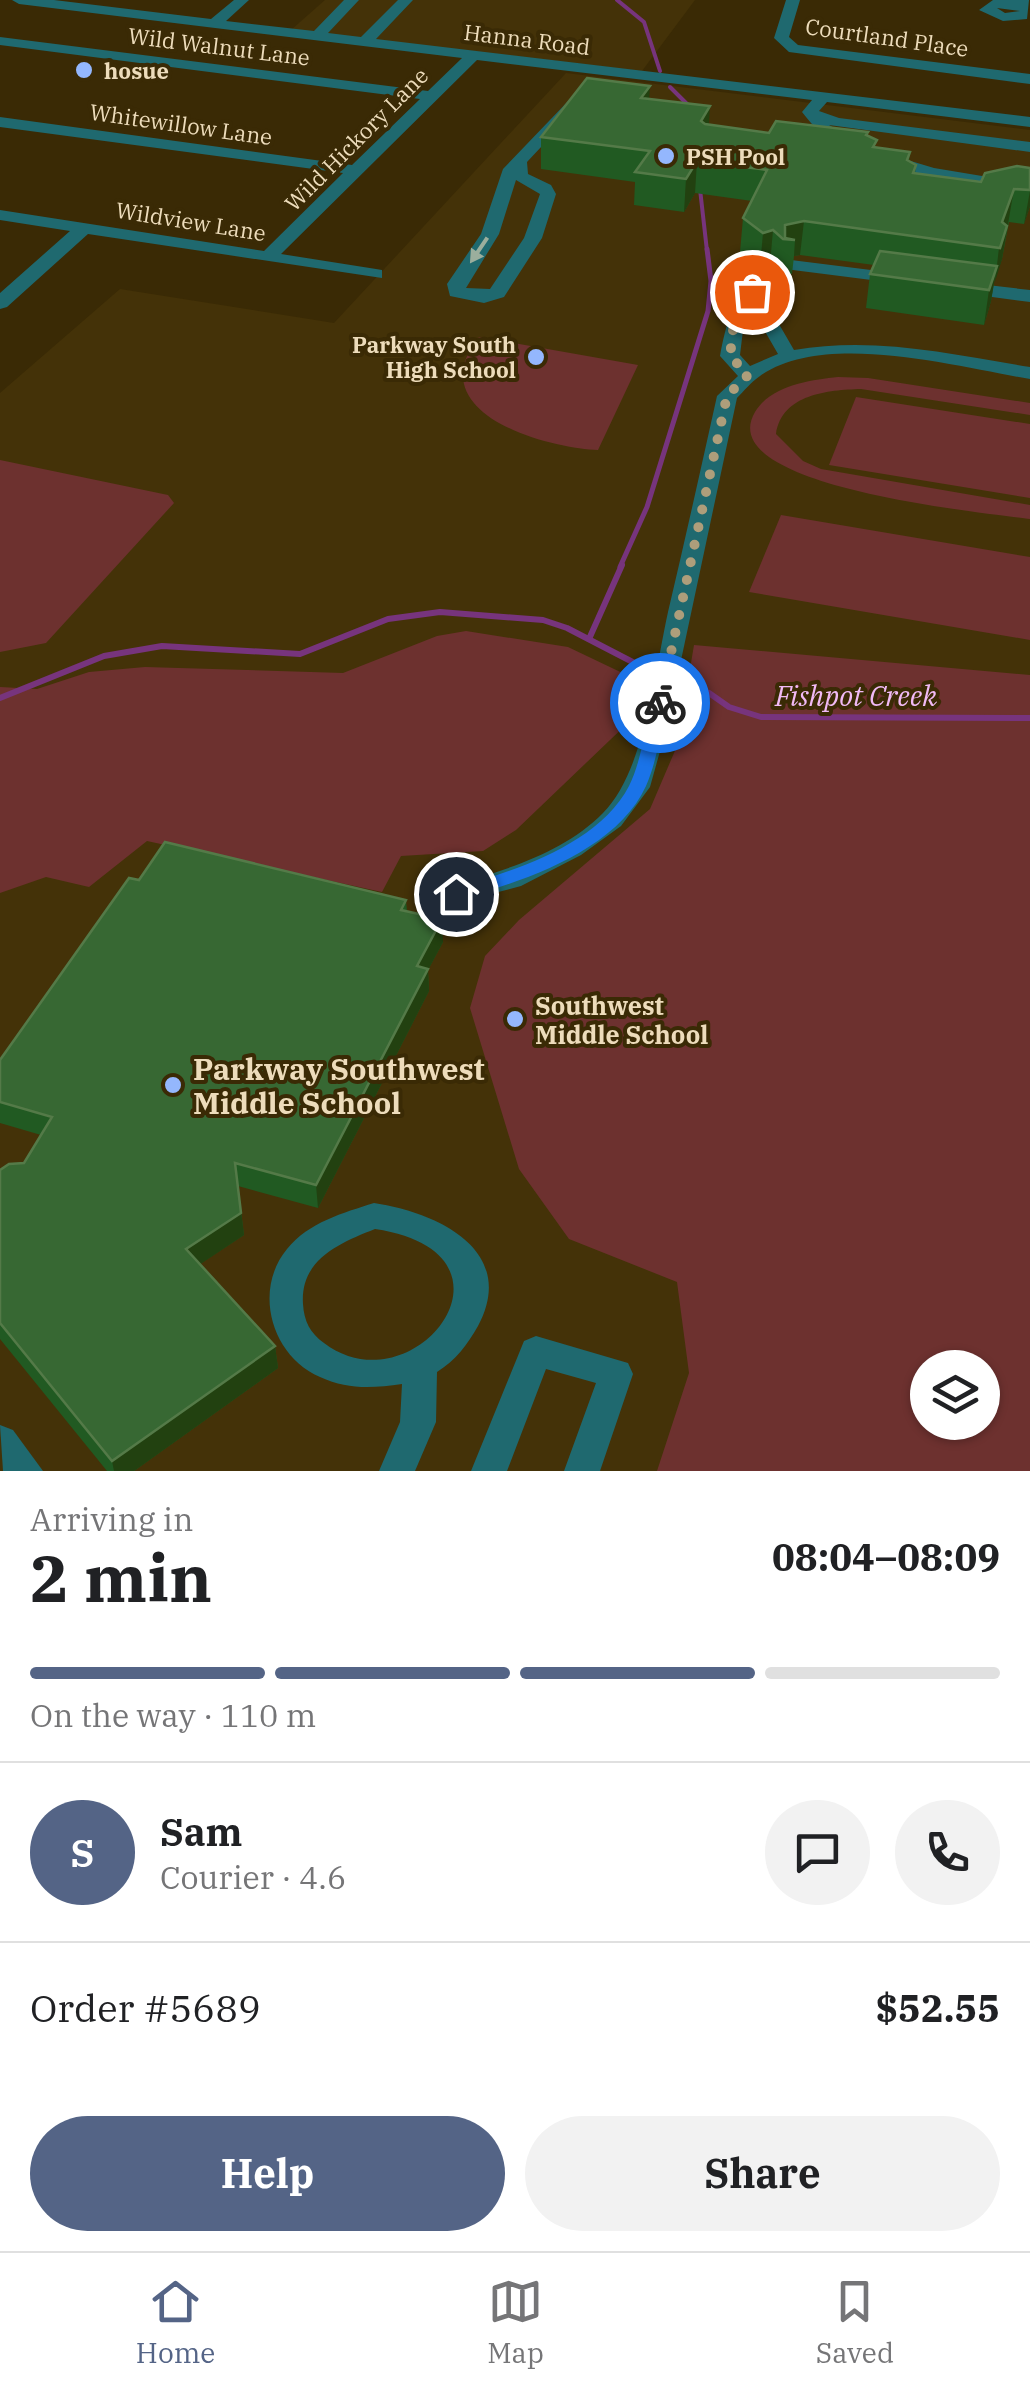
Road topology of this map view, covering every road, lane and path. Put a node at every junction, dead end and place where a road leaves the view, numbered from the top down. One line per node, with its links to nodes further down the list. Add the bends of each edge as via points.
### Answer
1 (242, 0): 6 (street)
2 (352, 0): 7 (street)
3 (406, 0): 9 (street)
4 (793, 0): 12 (street, Courtland Place, via 781,38 794,48)
5 (10, 2): 6 (street, Hanna Road)
6 (214, 24): 7 (street, Hanna Road)
7 (317, 36): 9 (street, Hanna Road)
8 (0, 40): 13 (street, Wild Walnut Lane)
9 (364, 42): 10 (street, Hanna Road)
10 (473, 55): 11 (street, Hanna Road); 13 (street, Wild Hickory Lane)
11 (612, 72): 14 (street, Hanna Road); 20 (street, via 599,89 571,102)
12 (1030, 78)
13 (432, 96): 22 (street, Wild Hickory Lane)
14 (822, 100): 16 (street, Hanna Road); 17 (street, via 823,118); 18 (street, via 810,112 814,121)
15 (0, 122): 22 (street, Whitewillow Lane)
16 (1030, 122)
17 (869, 136): 18 (street); 19 (street); 21 (street, via 910,148); 23 (street, via 948,169)
18 (840, 138): 26 (street, via 932,172)
19 (1030, 147)
20 (520, 163): 24 (street); 25 (street, via 520,176)
21 (1030, 163)
22 (356, 170): 29 (street, Wild Hickory Lane)
23 (1030, 182)
24 (506, 186): 25 (street); 25 (street, one-way to 25, via 490,234 457,292 491,296 514,271 548,194)
25 (535, 186)
26 (1030, 190)
27 (0, 215): 28 (street, Wildview Lane)
28 (84, 228): 29 (street, Wildview Lane); 37 (street)
29 (270, 256): 32 (street, Wildview Lane)
30 (790, 265): 33 (street)
31 (768, 272): 35 (street)
32 (376, 274)
33 (895, 278)
34 (941, 285): 36 (street)
35 (752, 292): 38 (street); 40 (street, via 734,322 730,356)
36 (1030, 296)
37 (2, 298)
38 (788, 356): 39 (street, via 872,350); 40 (street)
39 (1030, 373)
40 (748, 375): 41 (street, via 727,396 637,787 612,820 572,849 511,879)
41 (456, 894)
42 (420, 1364): 42 (street, via 464,1323 472,1296 455,1246 432,1228 390,1217 344,1222 318,1236 298,1255 282,1304 305,1350 358,1374 390,1374); 45 (street, via 418,1422)
43 (0, 1441): 44 (street)
44 (24, 1471)
45 (397, 1471)
46 (489, 1471): 47 (street, via 536,1351 616,1374)
47 (582, 1471)

